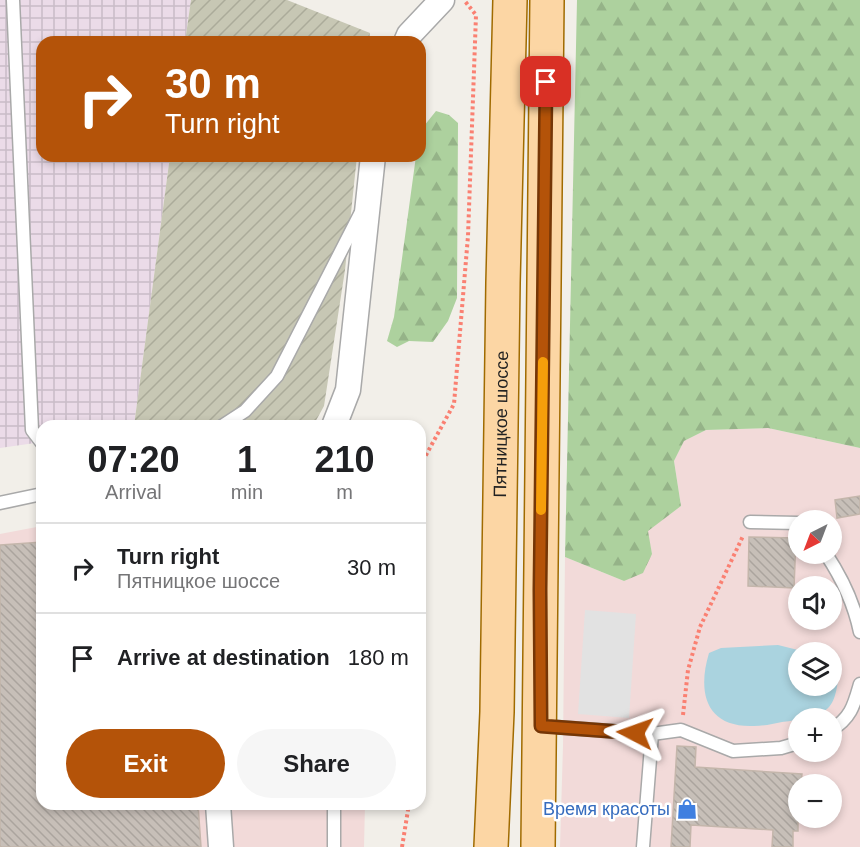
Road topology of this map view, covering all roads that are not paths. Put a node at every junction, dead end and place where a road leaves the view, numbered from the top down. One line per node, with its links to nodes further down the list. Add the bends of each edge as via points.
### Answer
1 (13, 0): 12 (lane, via 32,430)
2 (442, 0): 5 (street)
3 (510, 0): 28 (main road, Пятницкое шоссе)
4 (547, 0): 21 (main road)
5 (409, 36)
6 (371, 162): 7 (street)
7 (367, 199): 8 (street); 9 (lane, via 277,376)
8 (348, 390): 10 (street); 11 (lane)
9 (231, 420)
10 (336, 420)
11 (346, 420)
12 (36, 435)
13 (36, 495): 14 (lane)
14 (0, 503)
15 (750, 522): 16 (lane)
16 (788, 523)
17 (833, 564): 18 (lane, via 842,578)
18 (860, 632)
19 (860, 684): 20 (lane, via 853,709)
20 (842, 723)
21 (541, 726): 22 (lane); 29 (main road)
22 (652, 734): 23 (lane, via 681,730 733,751); 30 (lane)
23 (788, 746)
24 (218, 810): 26 (street)
25 (334, 810): 27 (lane)
26 (220, 847)
27 (334, 847)
28 (491, 847)
29 (538, 847)
30 (642, 847)

